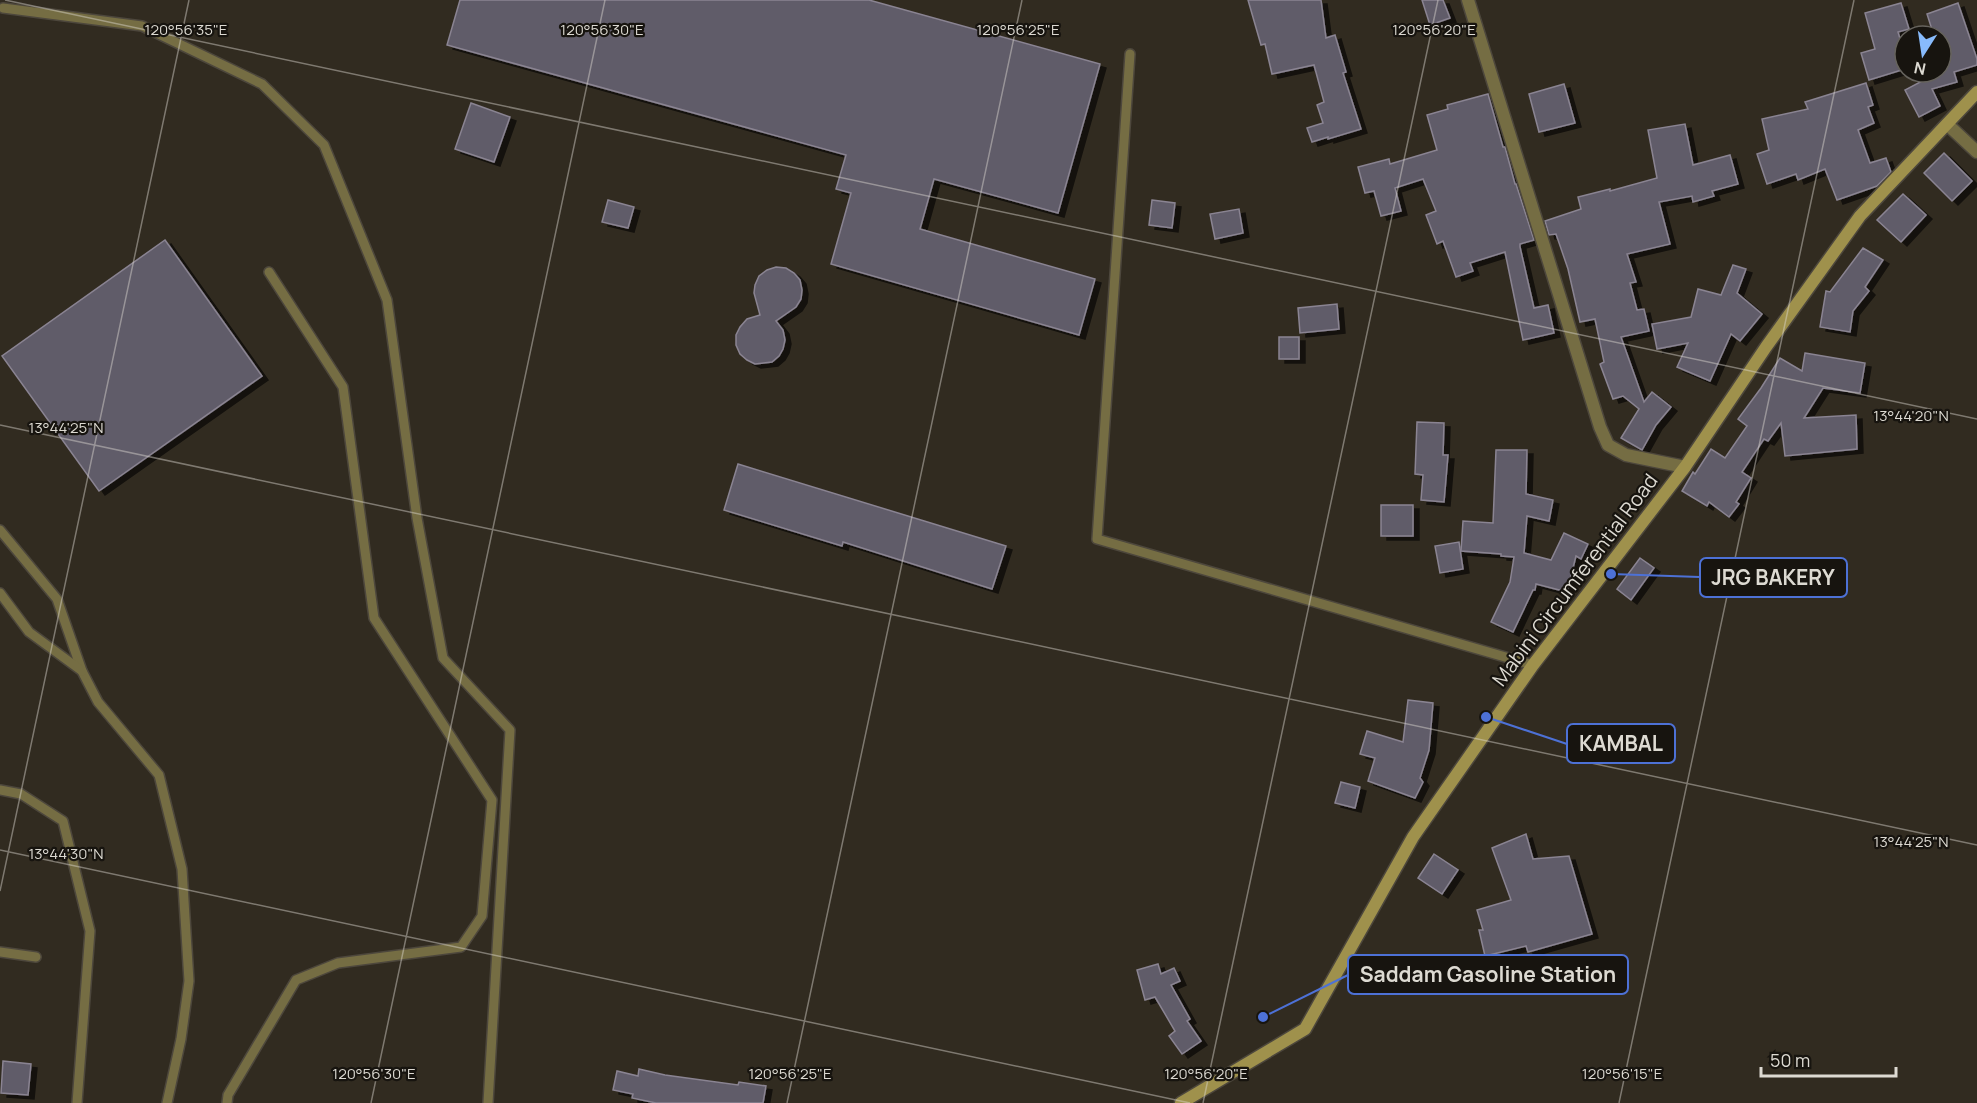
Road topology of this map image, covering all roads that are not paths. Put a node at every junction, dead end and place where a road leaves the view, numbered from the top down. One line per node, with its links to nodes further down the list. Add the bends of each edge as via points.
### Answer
1 (1468, 0): 8 (street, via 1608,446 1626,455)
2 (3, 8): 19 (lane, via 142,26 262,84 324,145 387,300 417,518 443,658 510,730)
3 (1130, 54): 11 (lane, via 1097,539)
4 (1977, 92): 5 (main road, Mabini Circumferential Road)
5 (1947, 124): 6 (street); 8 (main road, Mabini Circumferential Road, via 1860,216)
6 (1977, 152)
7 (269, 272): 18 (lane, via 343,387 374,618 492,800 482,916 461,947 338,963 296,980 228,1095)
8 (1685, 467): 11 (main road, Mabini Circumferential Road)
9 (0, 530): 12 (lane, via 57,599)
10 (0, 594): 12 (lane, via 29,632)
11 (1533, 665): 20 (main road, Mabini Circumferential Road, via 1413,837 1305,1029)
12 (82, 671): 17 (lane, via 98,702 159,775 182,869 189,981 182,1039)
13 (0, 790): 16 (lane, via 21,794 63,821 88,920)
14 (0, 952): 15 (lane)
15 (36, 957)
16 (77, 1103)
17 (167, 1103)
18 (227, 1103)
19 (488, 1103)
20 (1181, 1103)

